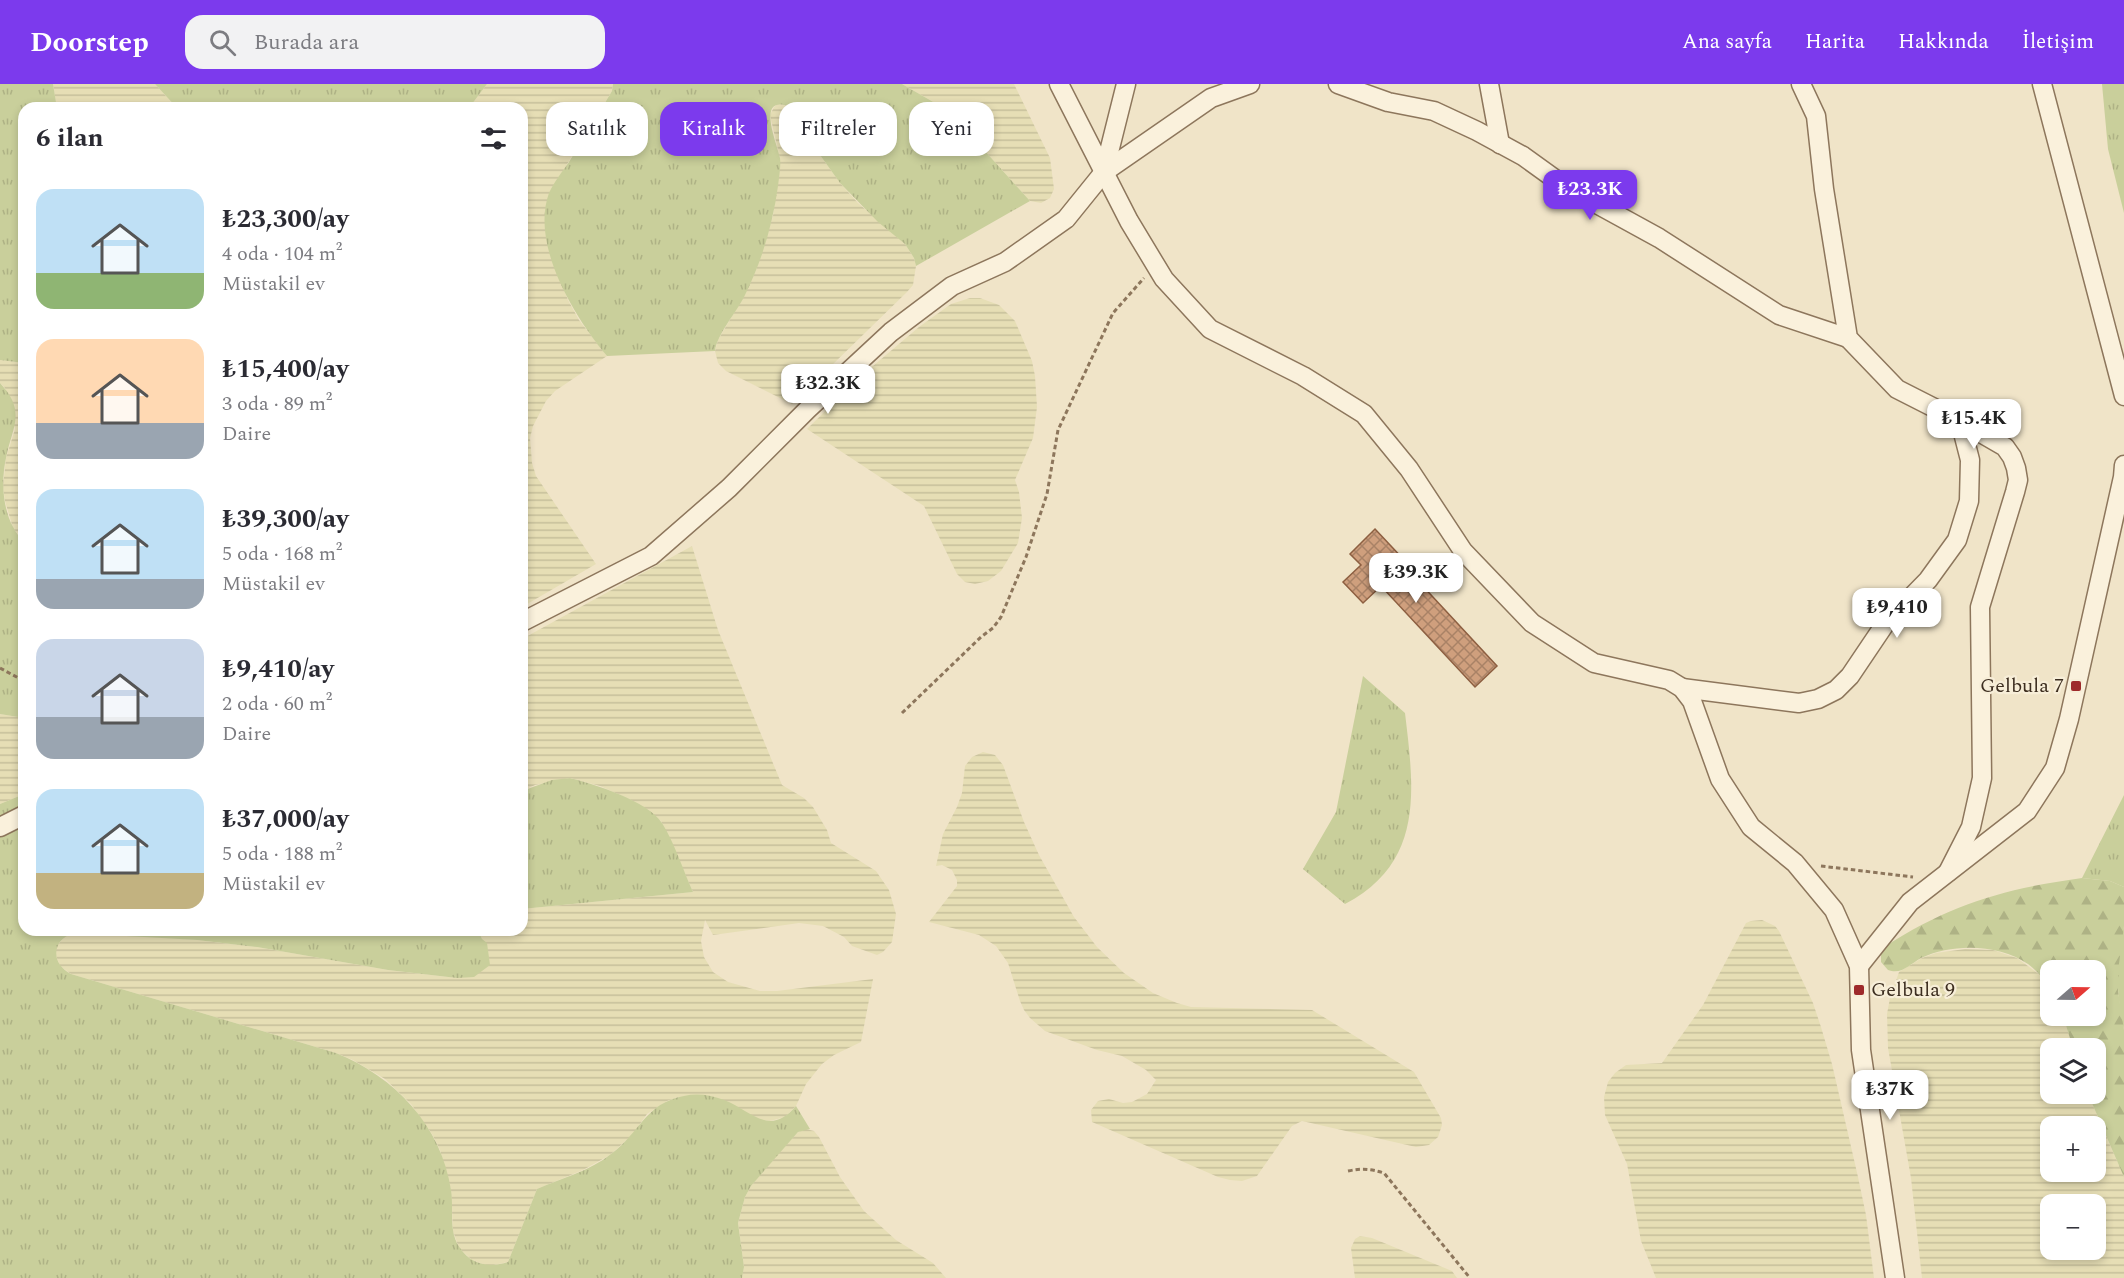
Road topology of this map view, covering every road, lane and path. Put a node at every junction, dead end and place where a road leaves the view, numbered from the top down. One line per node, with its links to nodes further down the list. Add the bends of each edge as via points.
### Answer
1 (1059, 84): 9 (street)
2 (1126, 84): 9 (street)
3 (1250, 84): 9 (street, via 1211,98)
4 (1338, 84): 8 (street, via 1388,102 1434,111)
5 (1489, 84): 8 (street)
6 (1801, 84): 11 (street, via 1816,116)
7 (2042, 84): 12 (street)
8 (1500, 144): 11 (street, via 1779,315)
9 (1104, 172): 10 (street); 15 (street, via 1066,219 1005,262 952,286 891,332 729,488 651,556)
10 (1156, 265): 18 (street, via 1210,329 1303,376 1364,414 1409,469 1463,551 1532,623 1594,663 1654,675); 19 (path, via 1113,314 1058,430 1047,494 1001,617)
11 (1848, 338): 13 (street, via 1897,389)
12 (2124, 396)
13 (1960, 422): 18 (street, via 1970,471 1969,501 1957,540 1928,579 1885,624 1836,690 1799,703); 23 (street, via 2005,447 2018,480 1980,607 1982,778 1971,827)
14 (2124, 465): 23 (street, via 2055,768 2027,811)
15 (528, 619)
16 (0, 668): 17 (path)
17 (18, 678)
18 (1682, 688): 22 (street, via 1692,701 1720,779 1751,827)
19 (902, 714)
20 (18, 818): 21 (street)
21 (0, 827)
22 (1796, 863): 23 (path); 24 (street, via 1834,910)
23 (1943, 876): 24 (street, via 1910,902)
24 (1859, 966): 27 (street, via 1861,1050)
25 (1348, 1171): 26 (path, via 1360,1168 1384,1173)
26 (1470, 1278)
27 (1895, 1278)

